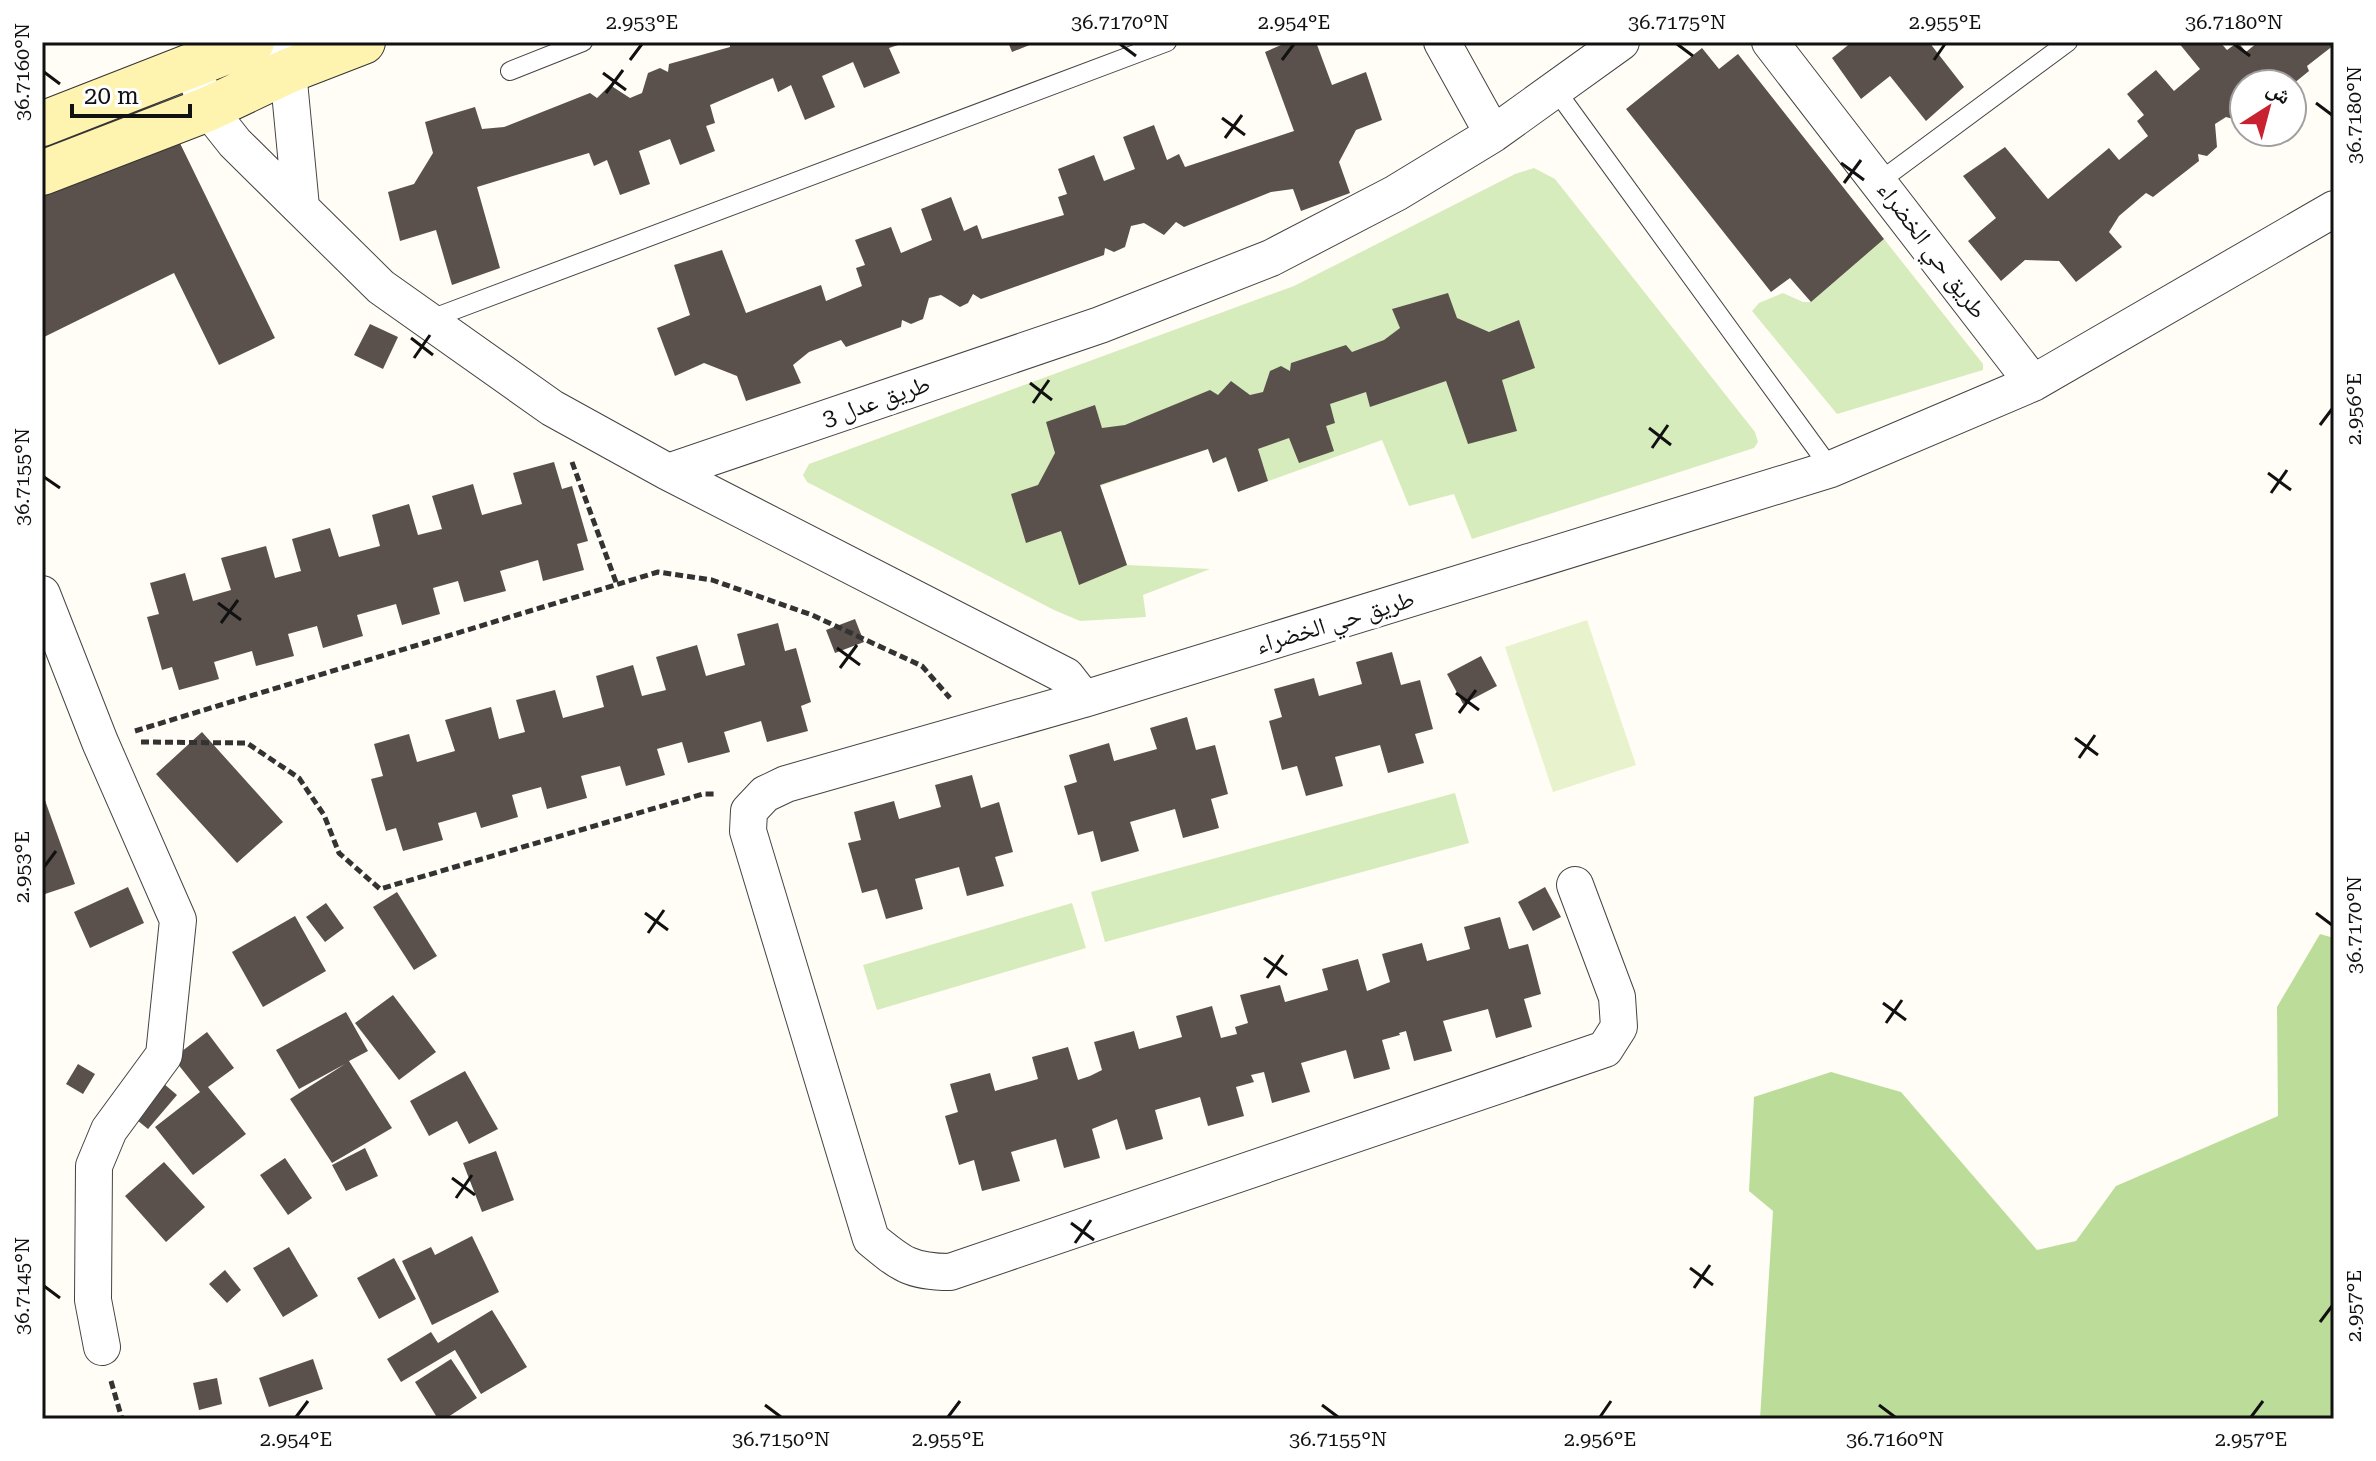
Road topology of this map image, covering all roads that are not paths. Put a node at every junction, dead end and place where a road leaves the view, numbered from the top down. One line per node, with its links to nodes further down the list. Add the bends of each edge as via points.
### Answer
1 (252, 42): 10 (main road)
2 (363, 42): 9 (main road)
3 (583, 42): 11 (lane)
4 (1167, 42): 20 (lane)
5 (1442, 42): 15 (street)
6 (1621, 42): 12 (street, طريق عدل 3)
7 (1770, 42): 17 (street, طريق حي الخضراء)
8 (2068, 42): 17 (lane)
9 (283, 57): 13 (main road); 18 (street)
10 (192, 67): 13 (street); 14 (main road)
11 (510, 71)
12 (1555, 89): 15 (street, طريق عدل 3); 22 (lane)
13 (208, 109): 16 (main road); 18 (street)
14 (42, 124)
15 (1493, 134): 23 (street, طريق عدل 3, via 1396,193 1271,258 1100,325)
16 (42, 173)
17 (1880, 181): 21 (street, طريق حي الخضراء)
18 (301, 207): 20 (street, via 370,278)
19 (2334, 209): 21 (street, طريق حي الخضراء)
20 (425, 321): 23 (street, via 552,408)
21 (2033, 383): 22 (street, طريق حي الخضراء)
22 (1831, 469): 25 (street, طريق حي الخضراء)
23 (668, 472): 25 (street, via 1066,676)
24 (42, 594): 27 (street, via 178,920 164,1055 109,1130 94,1166 93,1300)
25 (1084, 699): 26 (street, طريق حي الخضراء, via 786,784 765,794 749,811 748,831 871,1239 919,1272 950,1272 1605,1049 1619,1027 1617,997)
26 (1575, 885)
27 (102, 1347)

